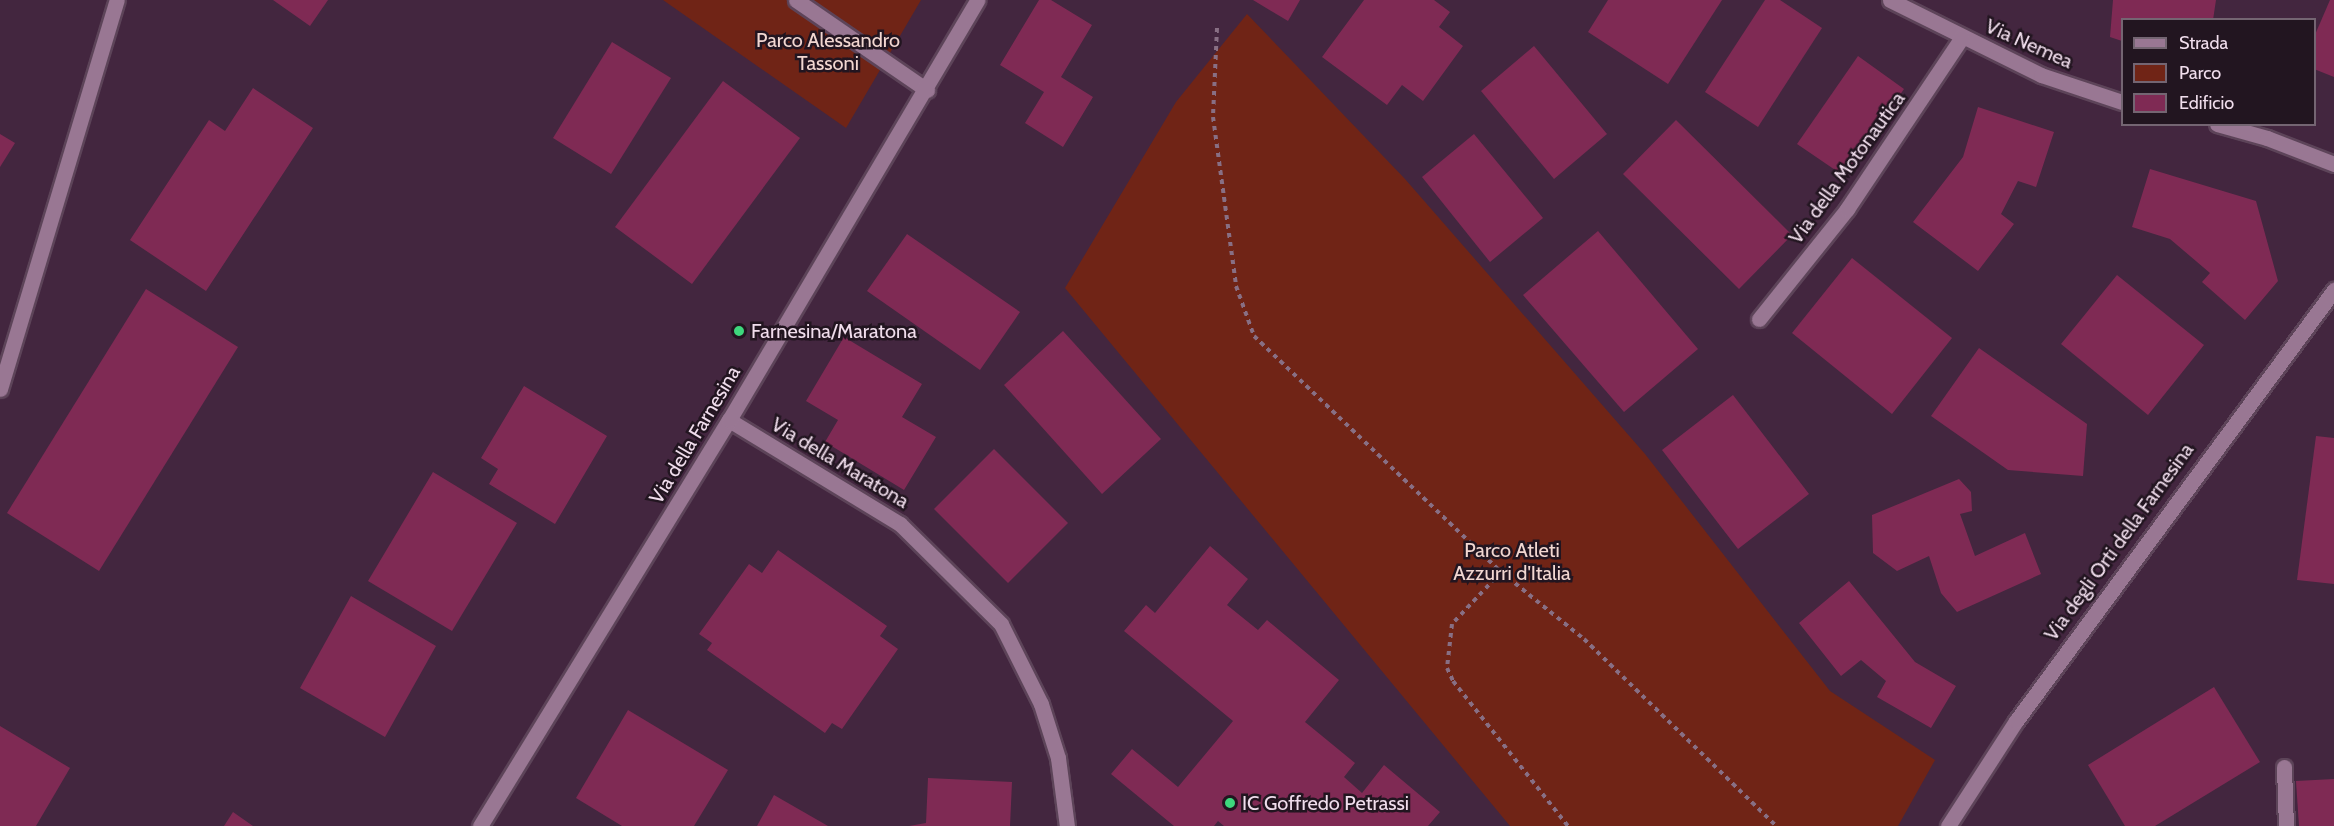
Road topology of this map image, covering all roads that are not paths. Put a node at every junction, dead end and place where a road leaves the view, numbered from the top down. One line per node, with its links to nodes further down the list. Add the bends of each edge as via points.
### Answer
1 (117, 0): 12 (street)
2 (796, 0): 6 (street)
3 (977, 0): 6 (street, Via della Farnesina)
4 (1890, 0): 5 (street, Via Nemea)
5 (1962, 37): 7 (street, Via Nemea, via 2041,75); 11 (street, Via della Motonautica, via 1847,209)
6 (927, 90): 13 (street, Via della Farnesina)
7 (2121, 102)
8 (2224, 126): 9 (street)
9 (2334, 164)
10 (2334, 290): 17 (street, Via degli Orti della Farnesina, via 2016,721)
11 (1759, 319)
12 (0, 389)
13 (729, 420): 15 (street, Via della Farnesina); 16 (street, Via della Maratona, via 900,524 1000,624 1041,704 1058,759)
14 (2284, 767): 18 (street)
15 (480, 826)
16 (1067, 826)
17 (1948, 826)
18 (2286, 826)

